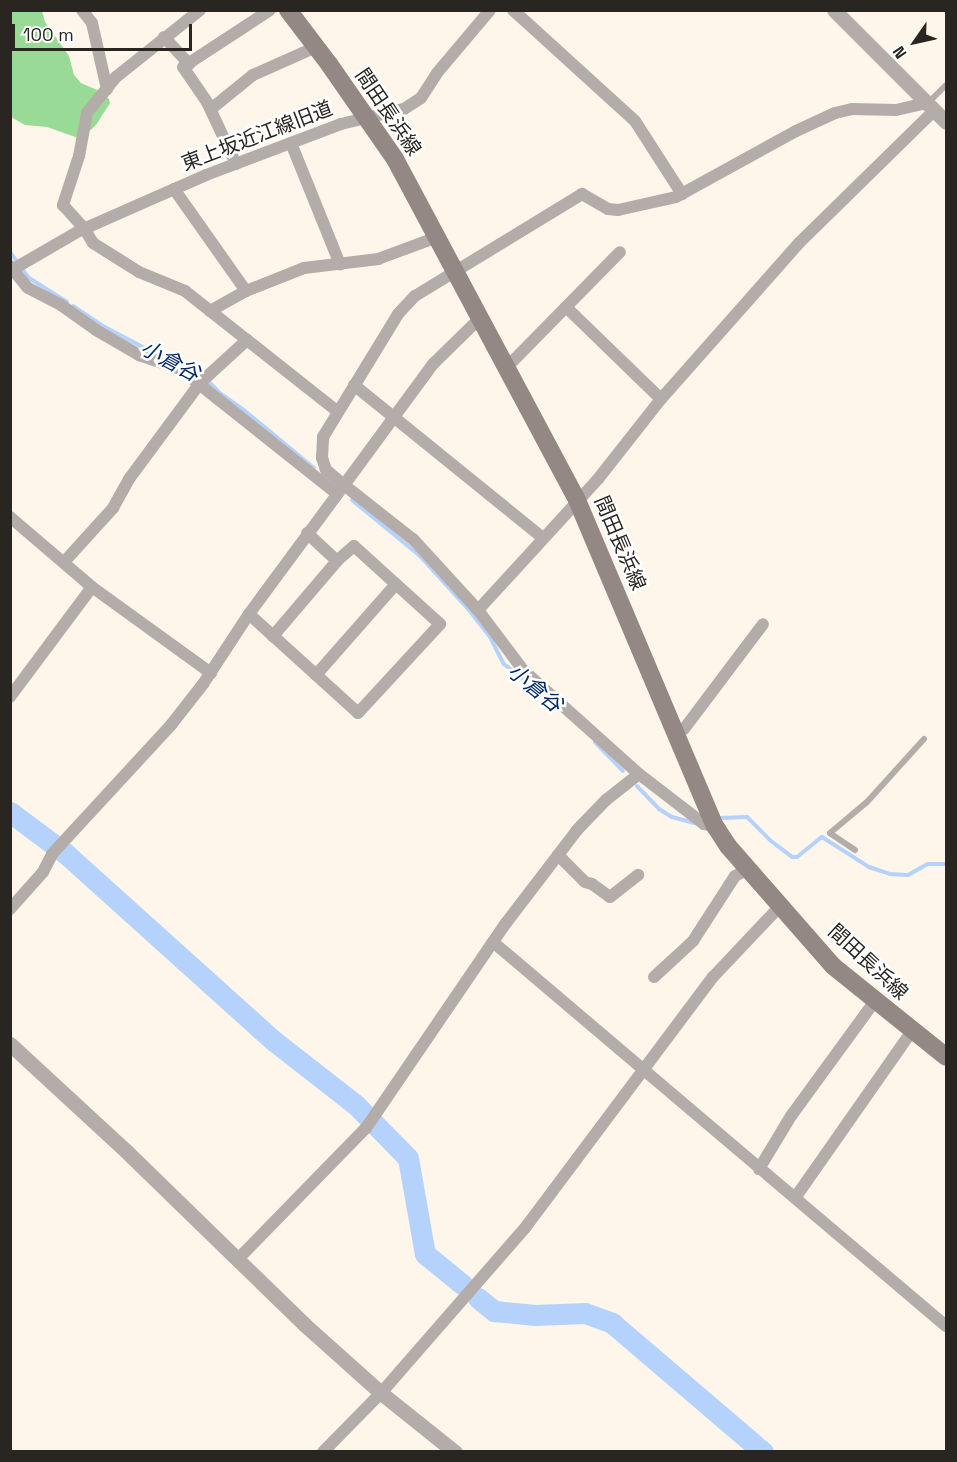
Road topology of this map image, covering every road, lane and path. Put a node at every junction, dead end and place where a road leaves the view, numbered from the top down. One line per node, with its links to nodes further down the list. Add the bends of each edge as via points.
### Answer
1 (82, 10): 12 (street, via 92,23)
2 (200, 10): 8 (street)
3 (270, 10): 10 (street)
4 (288, 10): 9 (main road, 間田長浜線)
5 (490, 10): 15 (street, 東上坂近江線旧道, via 421,98 405,109)
6 (513, 10): 20 (street, via 635,121)
7 (834, 10): 13 (street)
8 (164, 37): 10 (street); 12 (street)
9 (316, 46): 14 (street, via 253,75); 15 (main road, 間田長浜線)
10 (189, 64): 14 (street, via 183,68)
11 (946, 85): 13 (lane)
12 (107, 89): 21 (street, via 87,113 79,156 63,205)
13 (931, 107): 16 (street); 20 (street, via 835,113); 35 (street, via 799,243)
14 (211, 109): 18 (street)
15 (365, 116): 17 (street, 東上坂近江線旧道); 22 (main road, 間田長浜線, via 395,159)
16 (946, 122)
17 (291, 143): 18 (street, 東上坂近江線旧道); 24 (street)
18 (237, 164): 19 (street, 東上坂近江線旧道)
19 (174, 189): 21 (street, 東上坂近江線旧道); 27 (street)
20 (682, 194): 26 (street, via 618,210 608,209 582,194)
21 (84, 228): 25 (street, 東上坂近江線旧道); 29 (street, via 93,243 139,272 185,291)
22 (437, 237): 24 (street, via 378,260); 26 (main road, 間田長浜線)
23 (620, 252): 28 (street)
24 (340, 264): 27 (street, via 304,268)
25 (11, 269): 33 (street, via 28,288 96,330 139,355 180,369)
26 (455, 270): 30 (main road, 間田長浜線); 34 (street, via 415,296 398,314)
27 (246, 291): 29 (street)
28 (566, 307): 32 (street); 35 (street)
29 (210, 311): 31 (street)
30 (480, 318): 32 (main road, 間田長浜線); 37 (street, via 433,364)
31 (247, 340): 33 (street); 36 (street)
32 (507, 367): 39 (main road, 間田長浜線)
33 (200, 383): 38 (street); 43 (street, via 129,479 113,508)
34 (354, 385): 36 (street); 37 (street)
35 (661, 399): 39 (street, via 598,480)
36 (338, 412): 38 (street, via 323,437 322,458)
37 (394, 418): 38 (street); 42 (street)
38 (340, 489): 41 (street); 47 (street, via 414,540)
39 (577, 500): 42 (street); 54 (main road, 間田長浜線)
40 (10, 517): 43 (street)
41 (307, 533): 44 (street); 48 (street)
42 (543, 538): 47 (street)
43 (64, 561): 46 (street)
44 (337, 561): 45 (street, via 354,546); 50 (street)
45 (396, 584): 52 (street); 52 (street, via 440,624 358,713)
46 (92, 587): 51 (street); 53 (street)
47 (477, 610): 56 (street, via 523,670)
48 (249, 614): 50 (street); 51 (street)
49 (763, 624): 54 (street, via 684,729)
50 (273, 636): 52 (street)
51 (211, 673): 63 (street, via 171,725 52,854)
52 (316, 675)
53 (10, 697)
54 (676, 734): 57 (main road, 間田長浜線)
55 (924, 739): 58 (lane, via 867,802 830,833)
56 (639, 774): 57 (street, via 704,824); 59 (street, via 606,800)
57 (715, 826): 60 (main road, 間田長浜線)
58 (855, 850)
59 (558, 855): 61 (street, via 585,882 610,897); 64 (street)
60 (748, 869): 62 (main road, 間田長浜線); 65 (street, via 735,876 693,940)
61 (638, 875)
62 (781, 905): 66 (main road, 間田長浜線, via 833,966); 70 (street, via 713,977)
63 (10, 909)
64 (493, 942): 70 (street); 73 (street, via 377,1115)
65 (654, 977)
66 (875, 1001): 67 (main road, 間田長浜線); 71 (street, via 791,1116)
67 (912, 1030): 69 (main road, 間田長浜線); 72 (street)
68 (10, 1044): 73 (street)
69 (946, 1057)
70 (643, 1072): 71 (street); 75 (street, via 525,1228)
71 (759, 1169): 72 (street)
72 (795, 1198): 74 (street)
73 (238, 1259): 75 (street)
74 (946, 1326)
75 (381, 1393): 76 (street); 77 (street)
76 (323, 1452)
77 (454, 1452)

